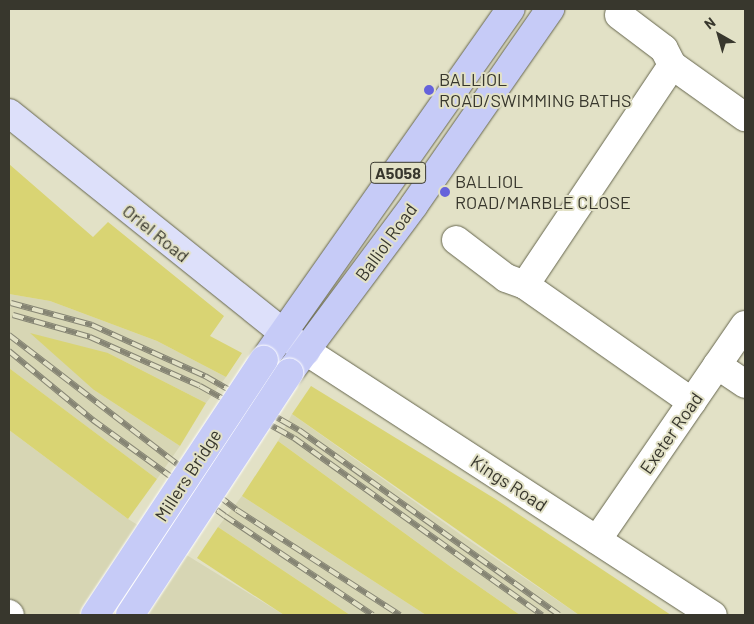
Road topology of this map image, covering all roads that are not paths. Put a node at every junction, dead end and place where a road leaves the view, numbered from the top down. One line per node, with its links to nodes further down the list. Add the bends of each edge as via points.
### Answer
1 (511, 9): 10 (highway, Balliol Road / A5058)
2 (550, 9): 11 (highway, Balliol Road / A5058)
3 (620, 15): 4 (street, via 664,49)
4 (672, 65): 6 (street); 8 (street)
5 (9, 113): 10 (main road, Oriel Road)
6 (745, 117)
7 (456, 240): 8 (street, via 506,278)
8 (525, 285): 14 (street)
9 (745, 325): 12 (street, Exeter Road)
10 (282, 335): 11 (main road, Oriel Road); 16 (highway, Millers Bridge / A5058, bridge)
11 (306, 351): 15 (street, Kings Road); 17 (highway, Millers Bridge / A5058, bridge)
12 (717, 365): 13 (street); 14 (street, Exeter Road)
13 (745, 384)
14 (692, 402): 15 (street, Exeter Road)
15 (597, 540): 18 (street, Kings Road)
16 (95, 615)
17 (130, 615)
18 (712, 615)

